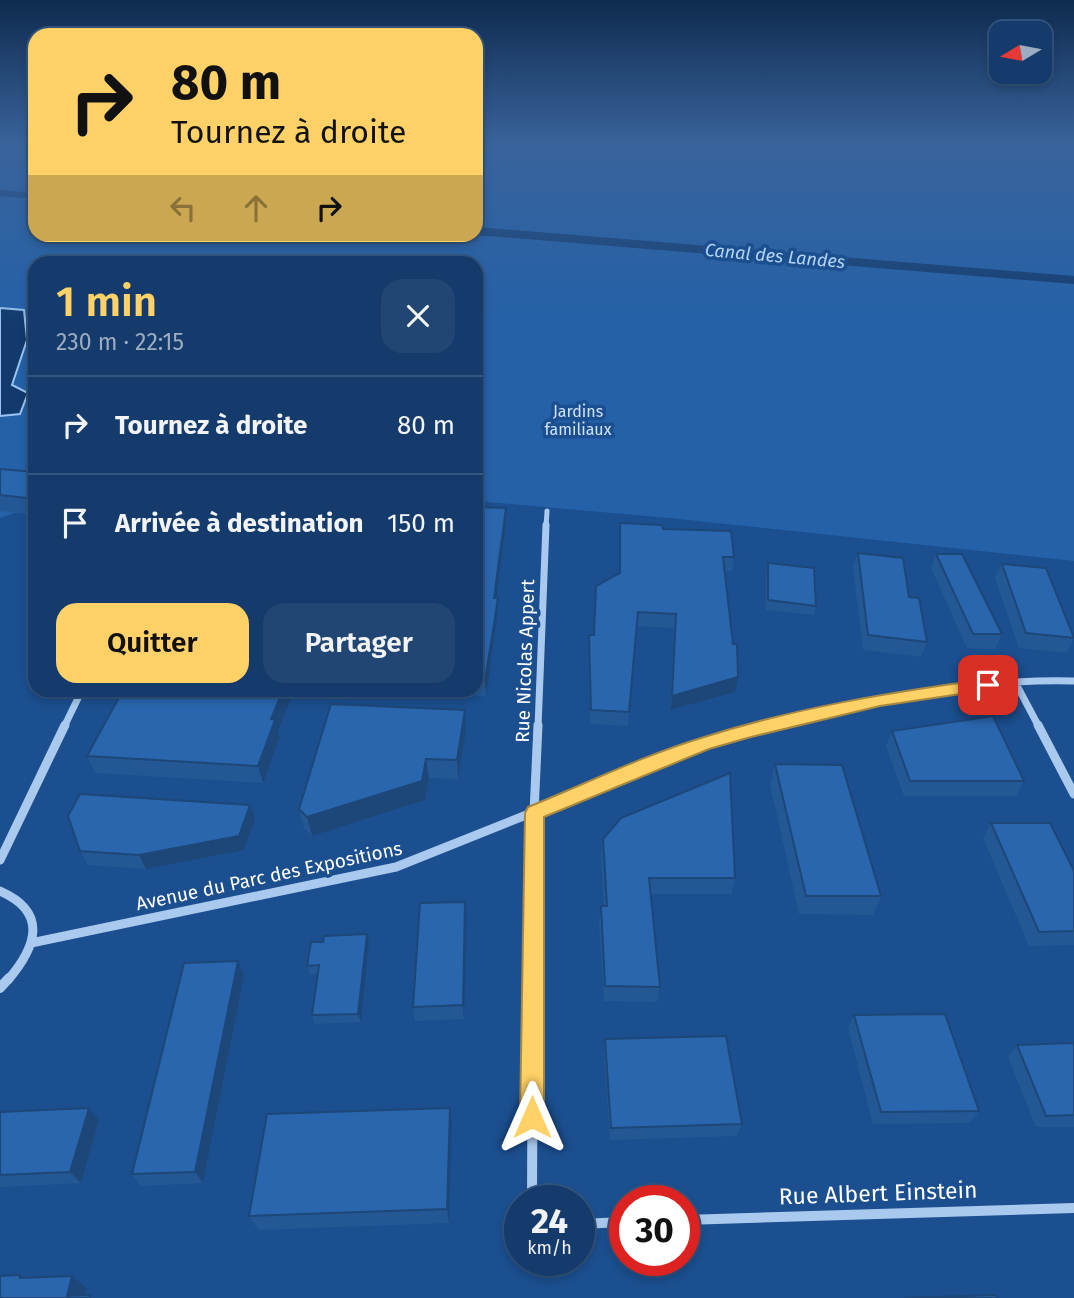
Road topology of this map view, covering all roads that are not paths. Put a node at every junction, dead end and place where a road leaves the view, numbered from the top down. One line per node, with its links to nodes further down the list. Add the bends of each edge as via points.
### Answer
1 (547, 511): 6 (street, Rue Nicolas Appert)
2 (1074, 681): 3 (street, Avenue du Parc des Expositions)
3 (1015, 682): 5 (street); 6 (street, Avenue du Parc des Expositions, via 880,700 751,730 704,744)
4 (79, 697): 7 (street)
5 (1074, 794)
6 (534, 813): 9 (street, Avenue du Parc des Expositions, via 397,867); 11 (street)
7 (0, 860)
8 (0, 891): 9 (street, via 24,902 31,914)
9 (31, 943): 10 (street, via 14,974)
10 (0, 988)
11 (531, 1185)
12 (1074, 1208): 13 (street, Rue Albert Einstein)
13 (700, 1220)

